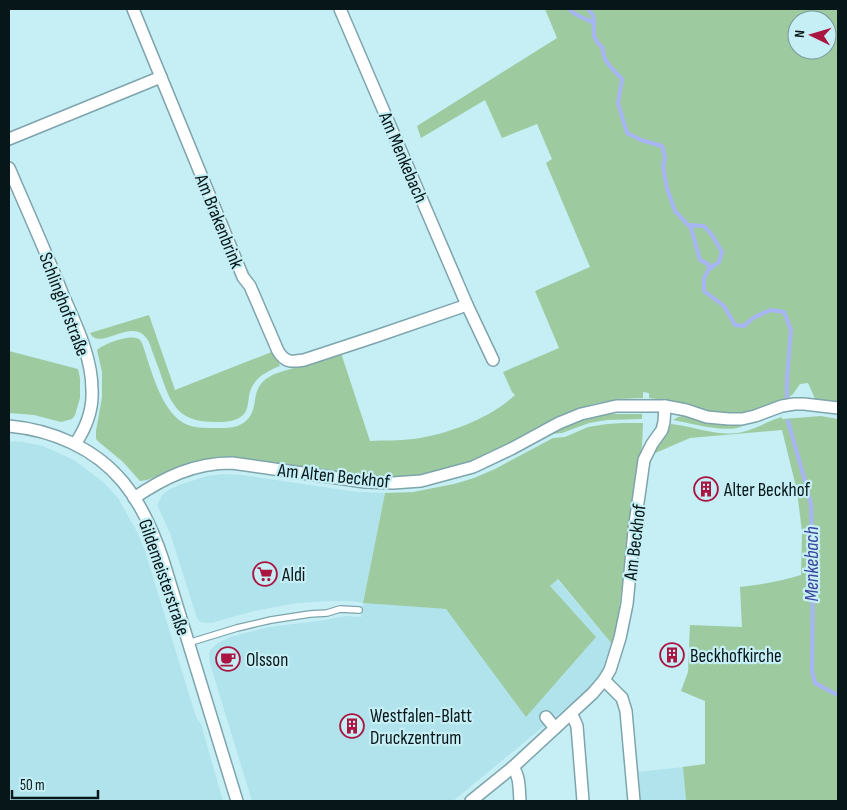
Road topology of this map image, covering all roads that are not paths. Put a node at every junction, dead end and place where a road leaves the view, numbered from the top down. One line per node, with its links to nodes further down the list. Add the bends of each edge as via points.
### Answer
1 (133, 9): 3 (street, Am Brakenbrink)
2 (340, 9): 6 (street, Am Menkebach)
3 (161, 77): 4 (street); 6 (street, Am Brakenbrink, via 244,278 282,357 295,362 304,360)
4 (9, 139)
5 (9, 168): 11 (street, Schlinghofstraße, via 73,318 90,367 92,402 82,435)
6 (467, 305): 7 (street, Am Menkebach)
7 (493, 360)
8 (665, 406): 9 (street, Am Alten Beckhof, via 717,419 742,419 794,404); 12 (street, Am Alten Beckhof, via 616,406 582,414 473,467 420,481 365,482 217,463 178,473); 15 (street, Am Beckhof, via 662,430 644,460 627,604 615,657)
9 (838, 408)
10 (9, 426): 11 (street, Gildemeisterstraße, via 49,433)
11 (75, 444): 12 (street, Gildemeisterstraße, via 117,475)
12 (134, 498): 14 (street, Gildemeisterstraße, via 164,560)
13 (359, 610): 14 (lane, via 271,620)
14 (188, 643): 20 (street, Gildemeisterstraße)
15 (604, 680): 16 (street, Am Beckhof); 24 (street, via 622,698 626,711)
16 (570, 715): 18 (street, Am Beckhof); 23 (street, via 577,726)
17 (546, 717): 18 (street)
18 (555, 728): 19 (street, Am Beckhof)
19 (513, 767): 21 (street, Am Beckhof); 22 (street)
20 (237, 801)
21 (471, 801)
22 (520, 801)
23 (583, 801)
24 (634, 801)

